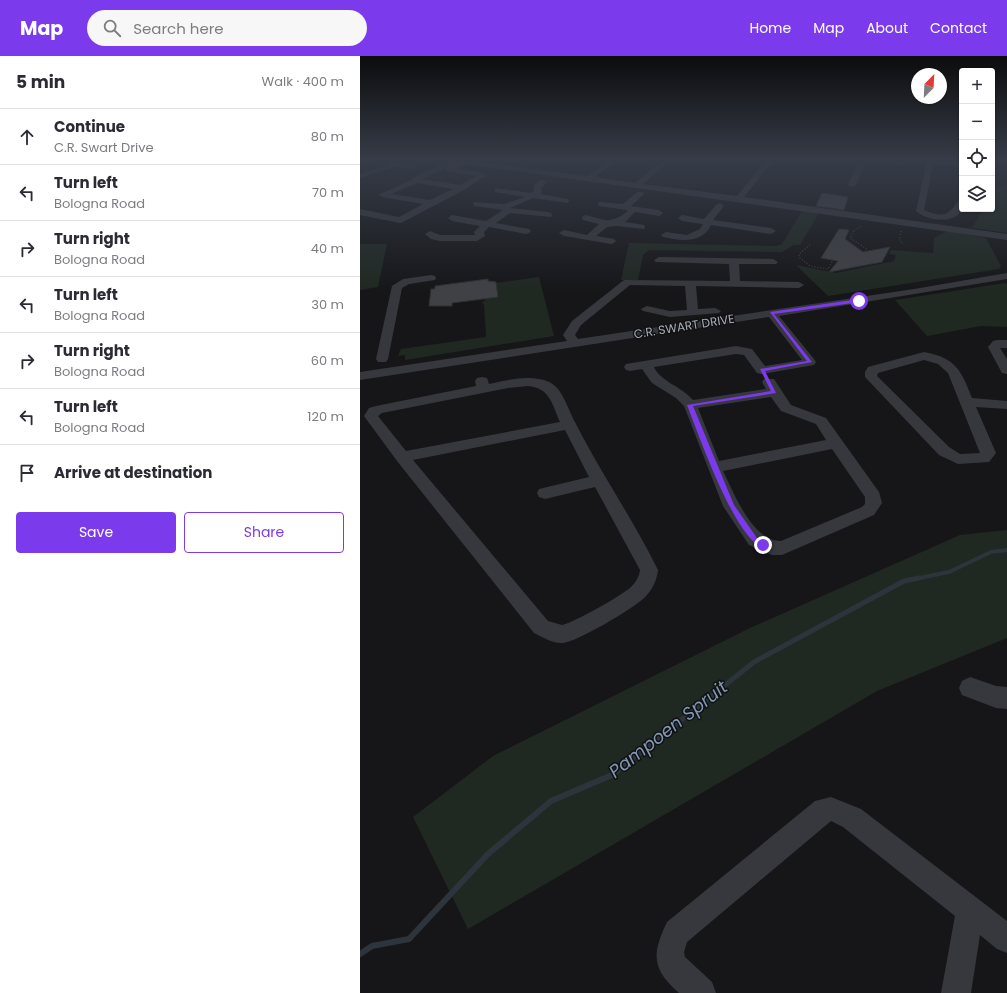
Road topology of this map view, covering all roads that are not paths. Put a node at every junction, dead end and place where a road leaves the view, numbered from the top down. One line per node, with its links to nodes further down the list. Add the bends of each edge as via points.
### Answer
1 (428, 205): 19 (street)
2 (481, 205): 11 (street)
3 (510, 205): 11 (street)
4 (607, 205): 10 (street)
5 (631, 205): 10 (street)
6 (725, 205): 20 (street)
7 (784, 205): 24 (street)
8 (920, 205): 15 (street, via 919,210 924,213)
9 (959, 206): 15 (street, via 954,213)
10 (628, 208): 13 (street); 21 (street, via 631,213)
11 (506, 209): 14 (street); 22 (street, via 506,213)
12 (360, 212): 19 (street)
13 (658, 213)
14 (548, 215)
15 (944, 216): 24 (street)
16 (452, 218): 22 (street)
17 (586, 218): 21 (street)
18 (682, 218): 20 (street)
19 (400, 220): 23 (street)
20 (707, 221): 27 (street); 30 (street, via 704,231 688,238)
21 (613, 223): 25 (street); 32 (street, via 604,224)
22 (488, 224): 26 (street); 29 (street, via 481,229 480,236 476,239 437,237)
23 (388, 226)
24 (939, 226): 31 (street)
25 (641, 227)
26 (526, 231)
27 (771, 232)
28 (564, 233): 32 (street)
29 (430, 234)
30 (666, 235)
31 (1007, 237)
32 (589, 238): 33 (street)
33 (611, 241)
34 (659, 260): 35 (street)
35 (734, 261): 36 (street); 40 (street)
36 (774, 262)
37 (1005, 277): 45 (street, C.R. SWART DRIVE)
38 (430, 278): 48 (street, via 407,281 397,286)
39 (690, 284): 40 (street); 44 (street); 46 (street, via 628,282 576,323 569,334)
40 (735, 285): 41 (street)
41 (799, 285)
42 (647, 309): 44 (street, via 670,314)
43 (727, 310): 44 (street)
44 (693, 313)
45 (771, 313): 46 (street, C.R. SWART DRIVE); 51 (street, via 810,362)
46 (575, 343): 53 (street, C.R. SWART DRIVE)
47 (1007, 344): 52 (street, via 997,344 994,347)
48 (382, 359)
49 (646, 364): 50 (street); 51 (street, via 741,350 748,352); 56 (street, via 650,376 680,395)
50 (630, 367)
51 (762, 370): 54 (street)
52 (1007, 370)
53 (360, 376)
54 (774, 392): 56 (street); 59 (street, via 786,408 821,421)
55 (967, 402): 55 (street, via 988,449 984,458 958,459 947,454 871,377 871,372 924,356 932,357 950,366 954,371); 57 (street)
56 (690, 405): 61 (street)
57 (1007, 405)
58 (569, 425): 60 (street); 60 (street, via 550,389 543,384 533,382 482,385 374,411 371,416); 62 (street)
59 (836, 443): 61 (street); 61 (street, via 873,496 873,507 782,548 772,548 755,540 731,506)
60 (402, 457): 62 (street, via 542,627 563,634 577,629 636,594 648,579 649,570)
61 (714, 466)
62 (599, 480): 63 (street)
63 (545, 493)
64 (970, 688): 65 (street)
65 (1007, 698)
66 (970, 909): 67 (street); 68 (street, via 852,818 831,809 824,810 677,932 670,943 672,966); 69 (street)
67 (1007, 939)
68 (701, 993)
69 (956, 993)

